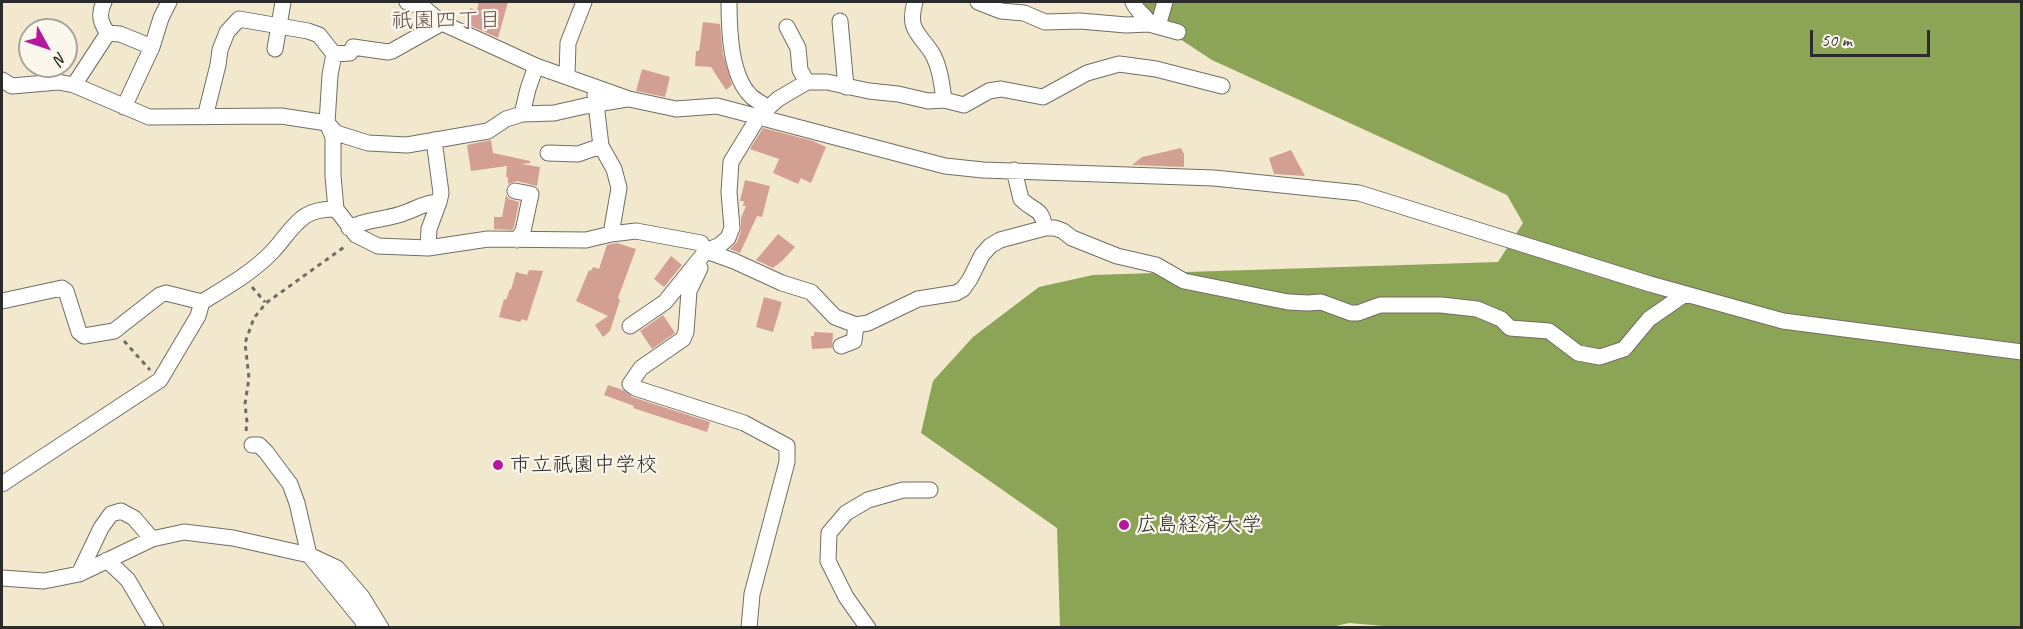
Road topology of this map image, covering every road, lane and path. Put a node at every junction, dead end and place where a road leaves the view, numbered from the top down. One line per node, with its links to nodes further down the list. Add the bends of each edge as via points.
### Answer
1 (104, 2): 17 (street, via 100,18)
2 (169, 2): 18 (street)
3 (283, 2): 13 (street)
4 (407, 2): 12 (street, via 423,7)
5 (584, 2): 22 (street, via 568,43)
6 (729, 2): 33 (street, via 738,74)
7 (915, 2): 30 (street, via 914,27 936,63)
8 (978, 2): 14 (street, via 1045,22)
9 (1133, 2): 14 (street, via 1138,12)
10 (1165, 2): 14 (street)
11 (840, 21): 28 (street)
12 (442, 23): 20 (street, via 392,51 353,47 350,52); 21 (street)
13 (278, 24): 19 (street); 20 (street, via 314,32); 35 (street, via 239,19 227,32)
14 (1154, 25): 16 (street)
15 (787, 27): 24 (street, via 798,48 800,70)
16 (1178, 32)
17 (108, 33): 18 (street); 25 (street)
18 (152, 46): 32 (street)
19 (275, 49)
20 (334, 54): 36 (street)
21 (536, 66): 22 (street); 34 (street)
22 (567, 75): 26 (street)
23 (2, 80): 25 (street, via 12,86 58,82)
24 (807, 82): 28 (street); 33 (street)
25 (74, 86): 32 (street)
26 (594, 86): 29 (street); 31 (street)
27 (1222, 86): 30 (street, via 1119,64 1087,73 1044,97 1001,89 964,105)
28 (846, 87): 30 (street, via 928,101)
29 (629, 99): 31 (street); 33 (street, via 676,109 717,106)
30 (944, 100)
31 (596, 104): 34 (street, via 554,113); 38 (street)
32 (124, 107): 35 (street, via 149,117)
33 (764, 112): 40 (street, via 945,166); 49 (street, via 731,162 732,228 728,238)
34 (522, 114): 37 (street, via 488,131)
35 (205, 117): 36 (street, via 280,116)
36 (327, 123): 37 (street, via 336,133 368,143 393,146); 43 (street, via 333,137)
37 (434, 140): 42 (street)
38 (601, 146): 39 (street, via 578,154); 46 (street, via 619,188)
39 (548, 153)
40 (1014, 170): 44 (street, via 1021,199 1040,212); 51 (street, via 1214,178 1359,193)
41 (515, 191): 47 (street, via 531,195 523,231)
42 (440, 202): 45 (street, via 361,222); 48 (street, via 429,229)
43 (336, 209): 45 (street); 50 (street, via 307,215)
44 (1045, 228): 51 (street, via 1063,231 1118,256 1156,264 1184,281 1288,302 1321,302 1351,313 1380,305 1477,309 1501,319 1510,328 1549,331 1578,353 1600,357 1624,349 1649,319); 55 (street, via 990,246 963,289 956,293 918,299)
45 (353, 232): 48 (street, via 378,246); 54 (path, via 350,243)
46 (611, 234): 47 (street, via 586,240); 49 (street, via 636,231 688,240 701,243)
47 (517, 240): 48 (street, via 489,239)
48 (428, 248)
49 (706, 251): 55 (street, via 811,292 835,316); 56 (street, via 665,302); 72 (street, via 689,291 683,339 641,368 630,384 744,423 786,446 787,462 752,594)
50 (244, 276): 53 (street); 54 (path)
51 (1684, 294): 59 (street, via 1783,321)
52 (2, 301): 57 (street, via 62,288 79,332 84,336)
53 (202, 302): 57 (street, via 166,293); 60 (street, via 198,316)
54 (266, 303): 61 (path, via 254,318 246,343 246,437)
55 (856, 325): 58 (street, via 854,341)
56 (630, 326)
57 (114, 331): 60 (path)
58 (841, 346)
59 (2022, 352)
60 (160, 380): 62 (street)
61 (252, 445): 65 (street, via 259,445 266,452 290,484)
62 (2, 483)
63 (930, 490): 73 (street, via 903,490 867,500 846,513 829,533 828,561 846,597)
64 (152, 539): 65 (street, via 184,532); 66 (street); 67 (street, via 134,518 121,511 111,514)
65 (309, 555): 70 (street); 71 (street, via 337,568)
66 (107, 561): 67 (street); 69 (street, via 128,580)
67 (79, 574): 68 (street, via 44,581)
68 (2, 578)
69 (156, 627)
70 (365, 627)
71 (381, 627)
72 (749, 627)
73 (868, 627)

